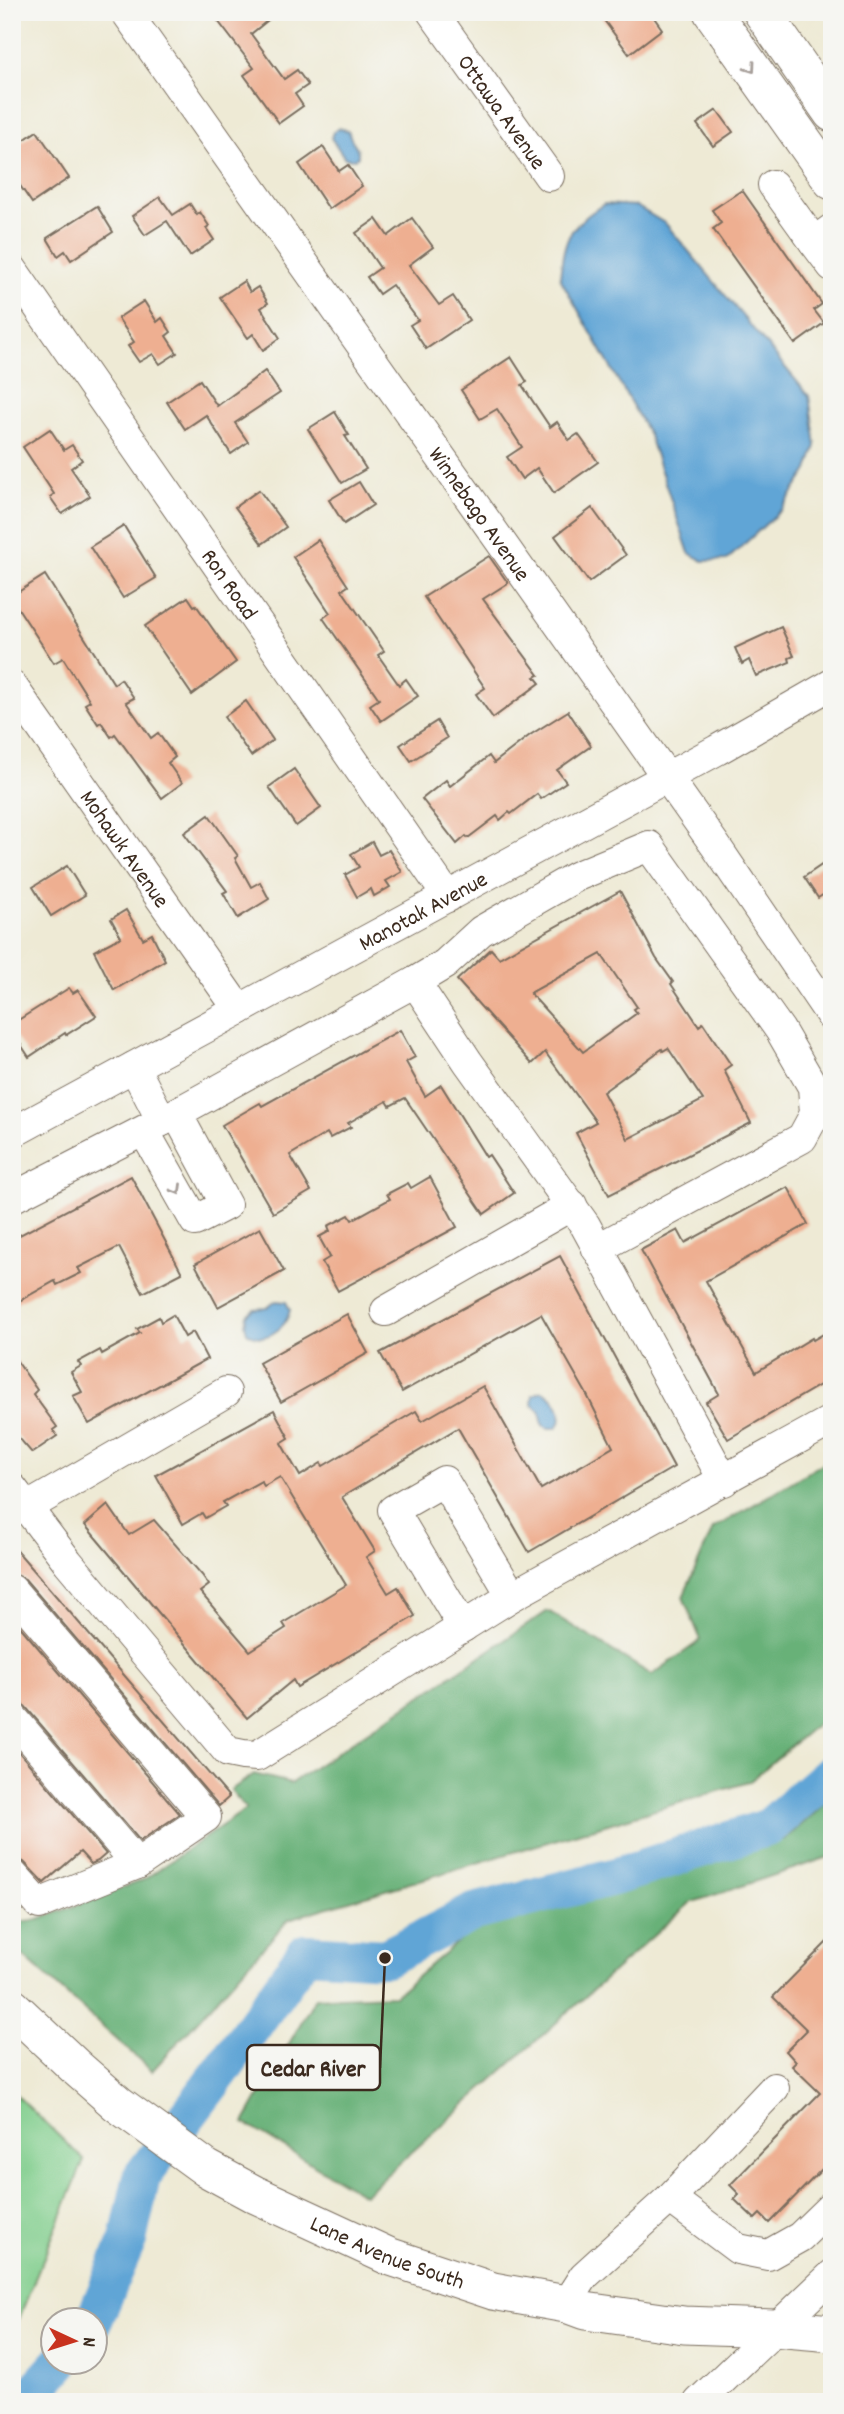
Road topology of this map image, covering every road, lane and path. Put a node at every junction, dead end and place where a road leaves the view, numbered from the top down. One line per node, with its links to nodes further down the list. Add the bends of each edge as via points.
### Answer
1 (125, 12): 14 (street, Winnebago Avenue)
2 (432, 12): 6 (street, Ottawa Avenue)
3 (712, 12): 7 (main road, one-way to 7)
4 (762, 12): 5 (main road)
5 (832, 113)
6 (549, 176)
7 (832, 181)
8 (773, 185): 9 (street)
9 (823, 235): 10 (street)
10 (832, 266)
11 (12, 269): 15 (street, Ron Road)
12 (832, 684): 14 (street, Manotak Avenue)
13 (12, 686): 17 (street, Mohawk Avenue)
14 (666, 777): 15 (street, Manotak Avenue); 18 (street, Winnebago Avenue)
15 (449, 897): 17 (street, Manotak Avenue)
16 (415, 982): 21 (street); 23 (street); 24 (street, via 445,964 481,930 577,876 649,846 780,1030 813,1087 815,1114 802,1138)
17 (239, 1010): 19 (street, Manotak Avenue)
18 (832, 1017)
19 (134, 1067): 20 (street, Manotak Avenue); 21 (street)
20 (17, 1122)
21 (161, 1122): 22 (street)
22 (12, 1198)
23 (572, 1205): 24 (street); 25 (street)
24 (597, 1249): 28 (street)
25 (386, 1311)
26 (226, 1392): 29 (street)
27 (832, 1420): 28 (street)
28 (724, 1481): 31 (street)
29 (19, 1498): 32 (street, via 228,1752 257,1756)
30 (12, 1590): 34 (street, via 206,1818)
31 (512, 1596): 32 (street); 32 (street, via 444,1481 393,1510)
32 (463, 1627)
33 (12, 1717): 34 (street)
34 (137, 1864): 35 (street, via 39,1904)
35 (12, 1874)
36 (12, 2007): 41 (main road, Lane Avenue South, via 118,2104 206,2168 254,2194 388,2256 494,2291)
37 (774, 2088): 38 (street)
38 (670, 2198): 39 (street, via 738,2249 768,2255 800,2238); 41 (street, via 584,2276)
39 (832, 2206)
40 (832, 2275): 42 (street)
41 (566, 2304): 42 (main road, Lane Avenue South, via 661,2323)
42 (775, 2328): 43 (main road, Lane Avenue South); 44 (street)
43 (832, 2333)
44 (699, 2402)

